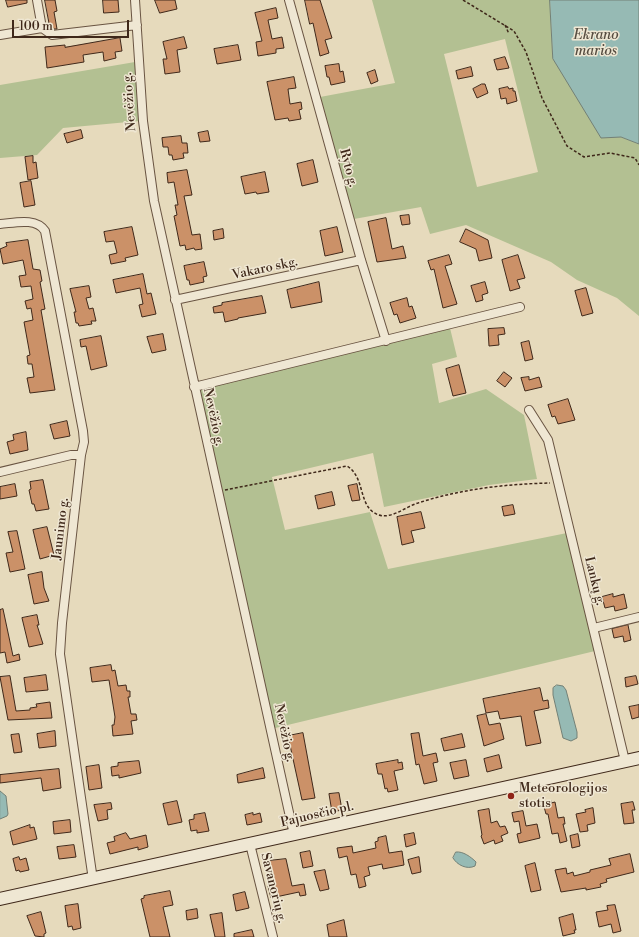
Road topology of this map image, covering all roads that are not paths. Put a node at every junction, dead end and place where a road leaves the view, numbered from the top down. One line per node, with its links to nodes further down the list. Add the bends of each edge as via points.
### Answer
1 (37, 0): 5 (street)
2 (135, 0): 4 (street, Nevėžio g.)
3 (289, 0): 8 (street, Ryto g.)
4 (137, 25): 5 (street, via 52,35); 9 (street, Nevėžio g., via 148,168)
5 (42, 28): 6 (street)
6 (0, 35)
7 (0, 224): 14 (street, Jaunimo g., via 32,222 45,231 83,431)
8 (361, 260): 9 (street, Vakaro skg.); 11 (street, Ryto g.)
9 (175, 300): 12 (street, Nevėžio g.)
10 (520, 307): 11 (street)
11 (386, 341): 12 (street)
12 (194, 387): 20 (street, Nevėžio g.)
13 (529, 410): 17 (street, Lankų g., via 548,440)
14 (81, 455): 15 (street, via 71,455); 22 (street, Jaunimo g., via 60,654)
15 (0, 472)
16 (639, 618): 17 (street)
17 (594, 628): 19 (street, Lankų g.)
18 (639, 758): 19 (main road, Pajuosčio pl.)
19 (625, 761): 20 (main road, Pajuosčio pl.)
20 (294, 835): 21 (main road, Pajuosčio pl.)
21 (250, 844): 22 (main road, Pajuosčio pl.); 24 (street, Savanorių g.)
22 (93, 880): 23 (main road, Pajuosčio pl.)
23 (0, 900)
24 (273, 937)

